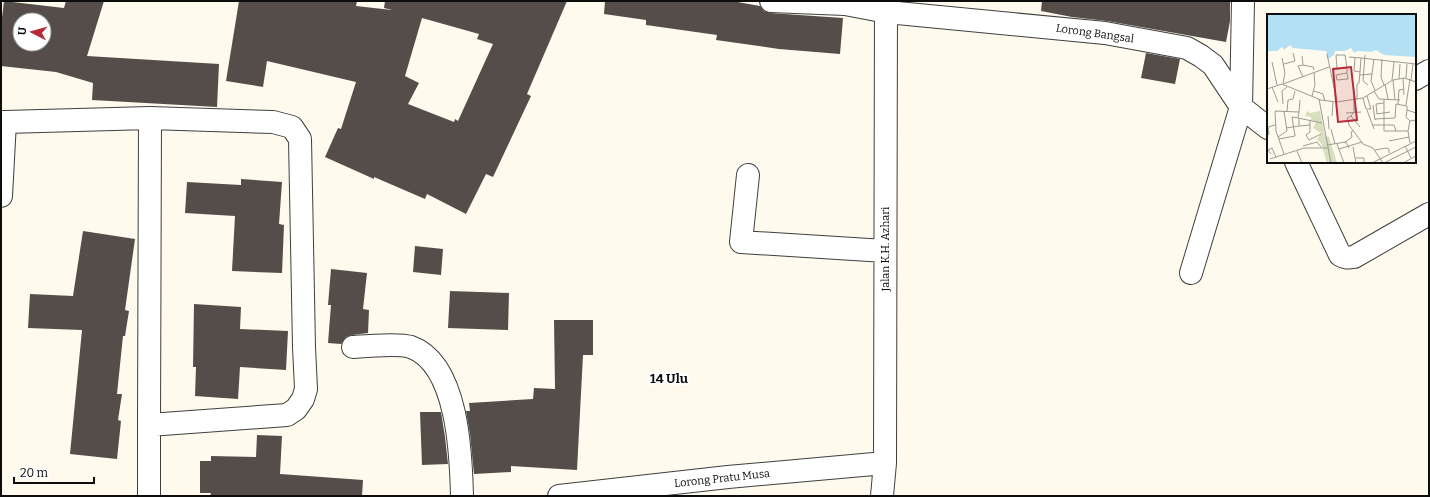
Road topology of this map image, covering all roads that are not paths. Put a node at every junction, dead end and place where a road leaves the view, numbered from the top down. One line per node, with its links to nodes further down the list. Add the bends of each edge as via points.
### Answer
1 (771, 1): 3 (street, Lorong Bangsal)
2 (1243, 1): 6 (street)
3 (887, 6): 6 (street, Lorong Bangsal, via 1105,33 1187,48 1213,66); 14 (street, Jalan K.H. Azhari)
4 (1429, 71): 5 (street)
5 (1416, 78)
6 (1241, 107): 9 (street, Lorong Bangsal); 15 (street)
7 (150, 118): 8 (street); 17 (street); 17 (street, via 273,122 292,127 300,139 306,389 296,409 287,415)
8 (3, 122): 12 (street)
9 (1267, 127)
10 (1296, 163): 13 (street, via 1340,254 1344,257 1354,257)
11 (748, 175): 14 (street, via 741,242)
12 (1, 196)
13 (1429, 214)
14 (886, 251): 18 (street, Jalan K.H. Azhari)
15 (1191, 273)
16 (353, 347): 20 (street, via 409,347 422,352 434,365 446,386 456,419)
17 (150, 425): 19 (street)
18 (885, 463): 21 (street, Lorong Pratu Musa); 22 (street, Jalan K.H. Azhari)
19 (149, 496)
20 (462, 496)
21 (558, 496)
22 (882, 496)

